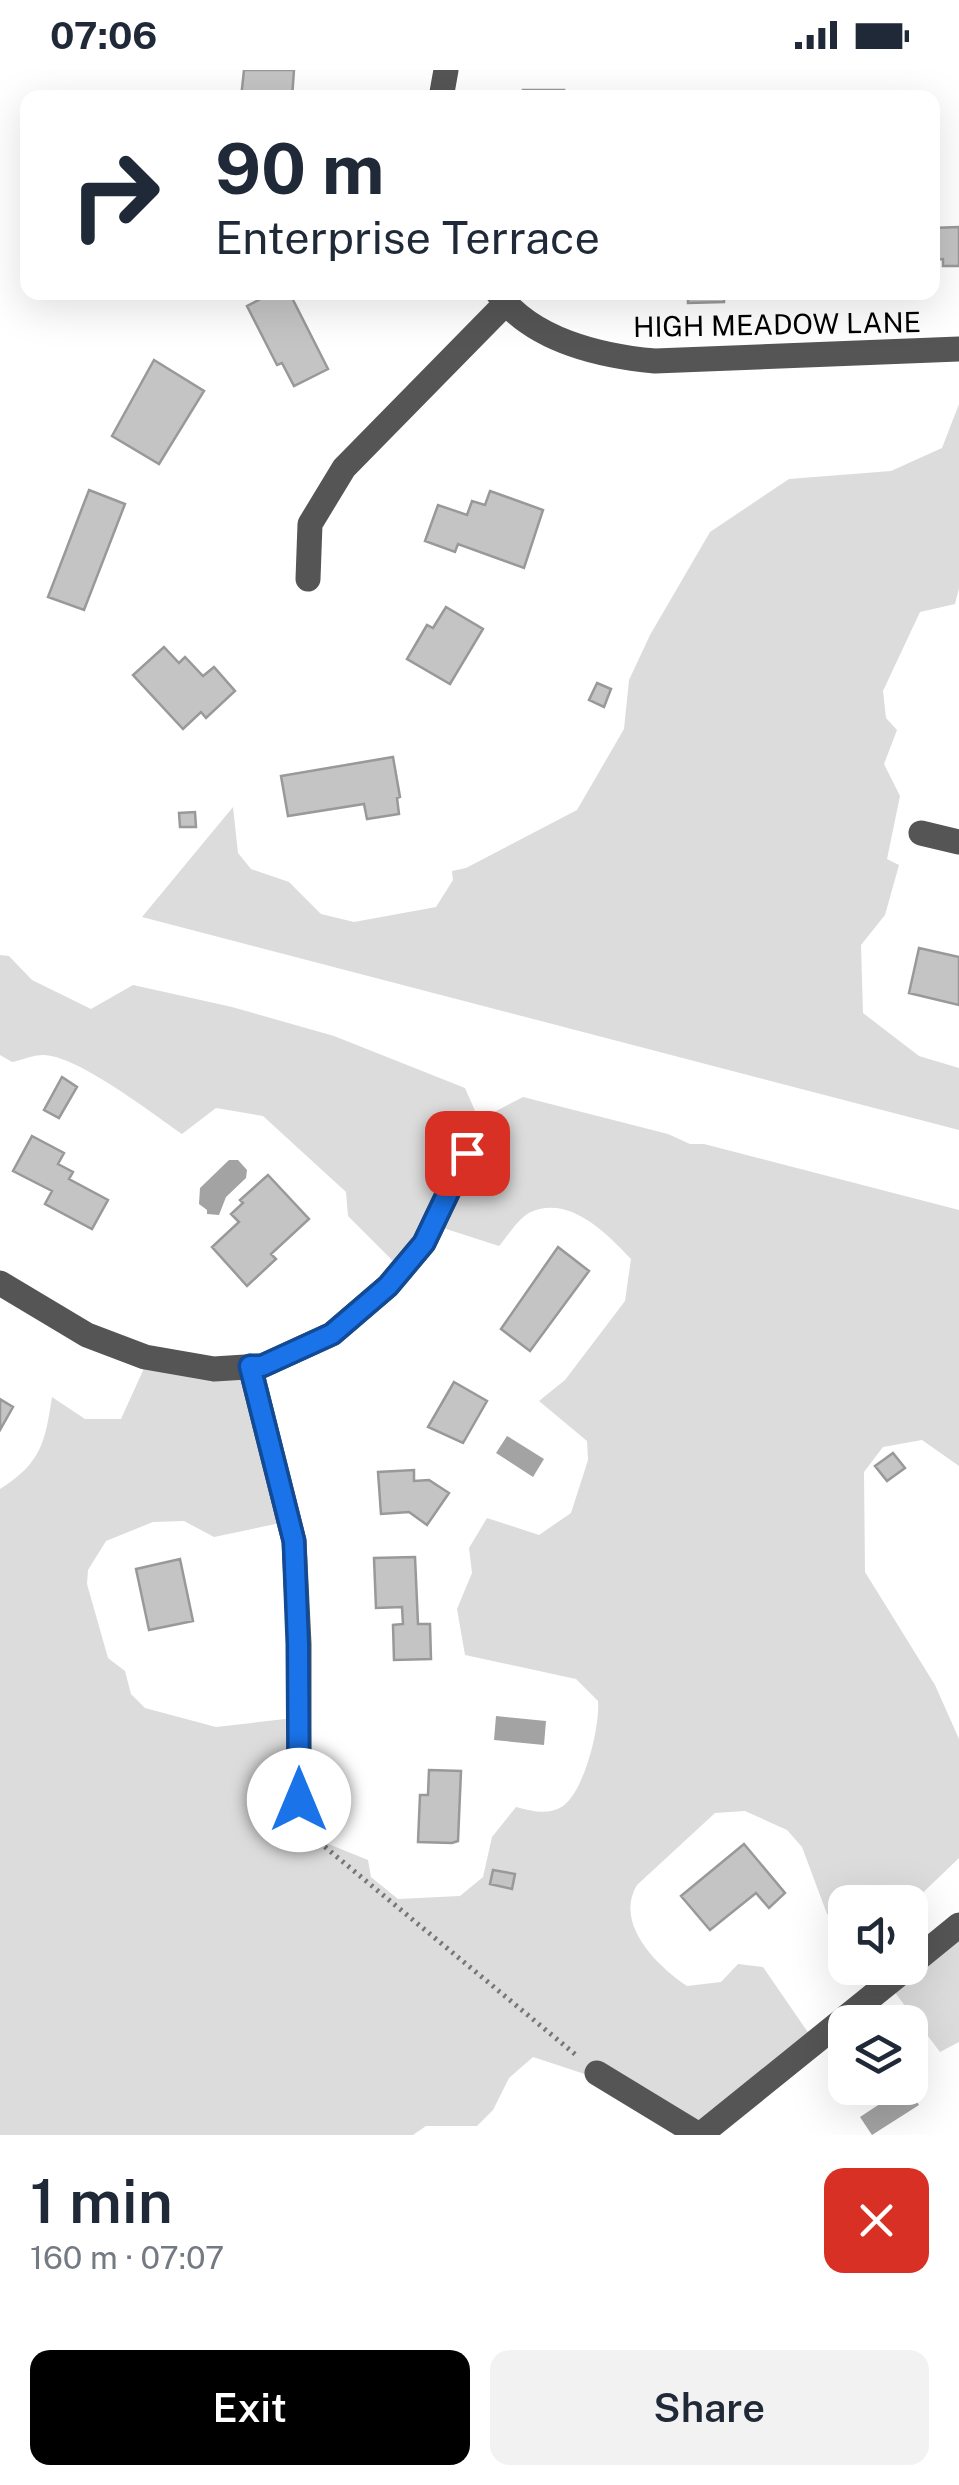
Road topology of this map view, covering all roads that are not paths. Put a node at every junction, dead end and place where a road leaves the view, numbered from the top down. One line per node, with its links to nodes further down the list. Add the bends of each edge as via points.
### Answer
1 (499, 300): 4 (street, via 344,468 310,524)
2 (504, 300): 3 (street, HIGH MEADOW LANE, via 564,341 612,358)
3 (959, 349)
4 (308, 579)
5 (921, 832): 6 (street)
6 (959, 842)
7 (467, 1153): 9 (street, via 424,1243 388,1286 332,1334)
8 (0, 1283): 9 (street, via 87,1335 145,1358 214,1369)
9 (250, 1366): 10 (street, via 294,1541)
10 (299, 1825)
11 (959, 1925): 12 (street)
12 (928, 1950)
13 (885, 1985): 15 (street)
14 (597, 2073): 15 (street)
15 (700, 2135)

